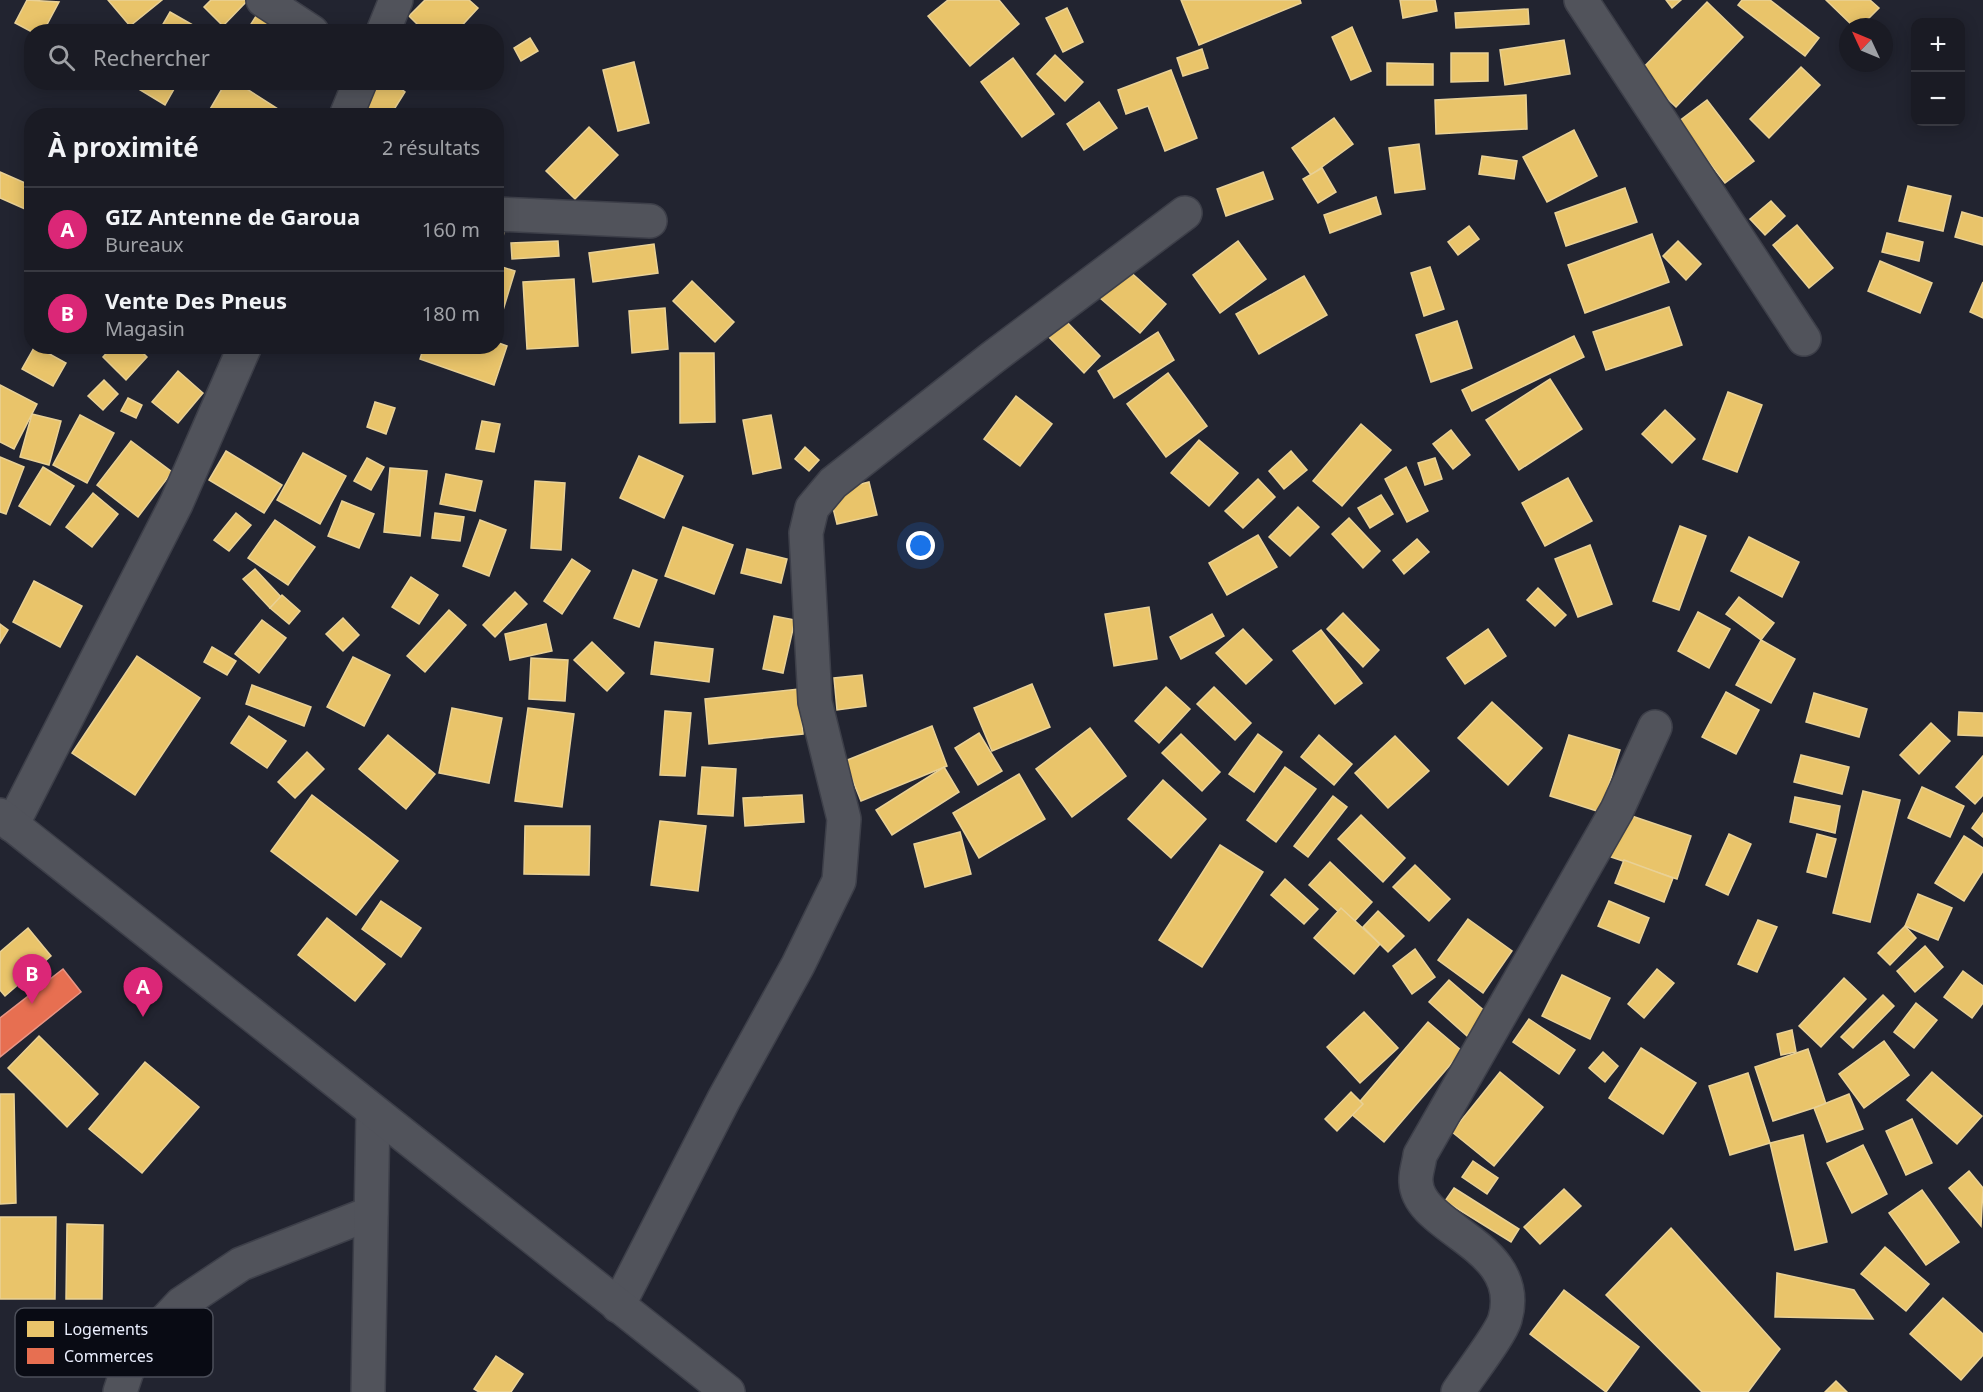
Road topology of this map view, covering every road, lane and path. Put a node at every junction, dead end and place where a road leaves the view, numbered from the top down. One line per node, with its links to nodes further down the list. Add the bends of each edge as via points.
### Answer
1 (262, 0): 4 (street)
2 (396, 0): 5 (street)
3 (1581, 0): 11 (street)
4 (300, 24)
5 (386, 24)
6 (357, 90): 7 (street)
7 (349, 108)
8 (1185, 213): 17 (street, via 833,483 812,508 806,533 815,702 844,819 839,881)
9 (504, 214): 10 (street)
10 (650, 221)
11 (1804, 339)
12 (242, 354): 14 (street, via 176,504)
13 (1655, 728): 23 (street, via 1617,810 1420,1155 1416,1184 1426,1205 1493,1262 1508,1288 1505,1320)
14 (6, 820): 15 (street)
15 (373, 1112): 16 (street); 17 (street)
16 (371, 1213): 18 (street, via 241,1264); 21 (street)
17 (618, 1306): 22 (street)
18 (177, 1308)
19 (125, 1377): 20 (street)
20 (120, 1392)
21 (368, 1392)
22 (728, 1392)
23 (1458, 1392)

